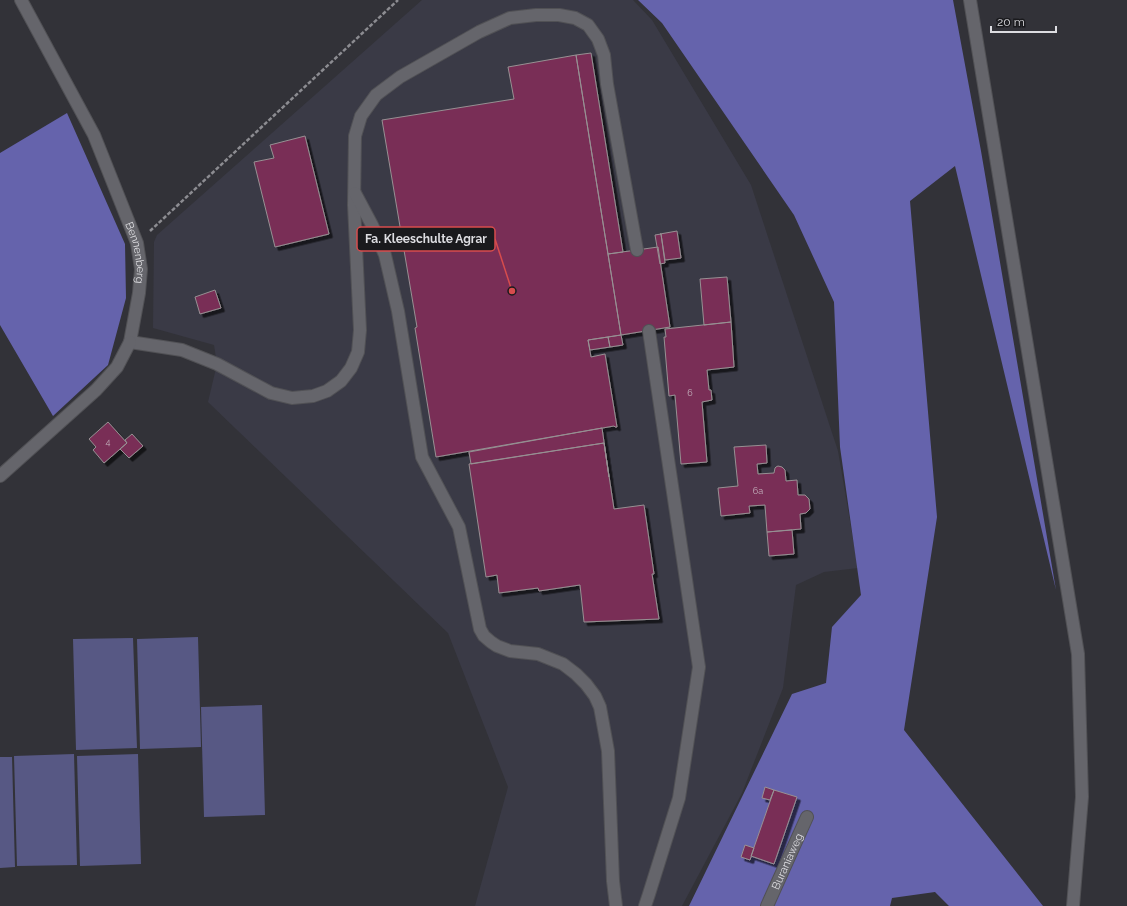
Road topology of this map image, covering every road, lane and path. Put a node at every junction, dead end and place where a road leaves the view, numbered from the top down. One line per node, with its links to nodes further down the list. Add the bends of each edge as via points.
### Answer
1 (20, 0): 5 (street, Bennenberg, via 94,135)
2 (398, 0): 5 (path)
3 (970, 0): 14 (street, via 1078,654 1082,796)
4 (354, 192): 6 (street, via 355,136 361,116 376,95 400,77 479,32 510,18 536,15 575,18 588,25 598,39 604,55); 8 (street, via 360,330 358,352 351,368 341,381 327,391 313,396 292,398 271,393 217,364 182,350); 11 (street, via 385,255 398,310 422,457 459,527 480,629 490,642 497,646 510,651 538,654 563,664 586,684 600,707 608,751)
5 (137, 243): 8 (street, Bennenberg, via 141,269)
6 (637, 250)
7 (649, 331): 12 (street, via 699,667 679,798)
8 (130, 342): 9 (street, Bennenberg, via 118,367 96,390)
9 (0, 476)
10 (807, 817): 13 (street, Buraniaweg)
11 (616, 906)
12 (645, 906)
13 (767, 906)
14 (1073, 906)

